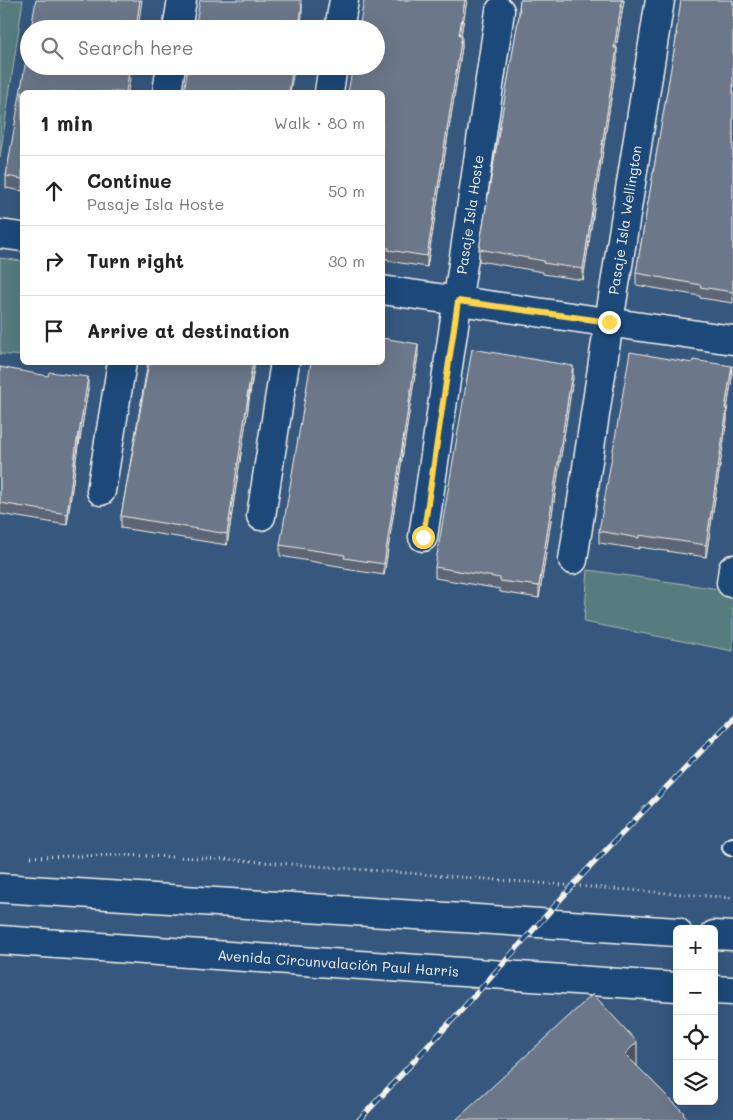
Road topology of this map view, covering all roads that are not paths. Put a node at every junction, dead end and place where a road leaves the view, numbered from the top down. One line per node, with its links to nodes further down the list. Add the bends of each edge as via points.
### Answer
1 (182, 0): 5 (street)
2 (344, 0): 6 (street)
3 (660, 0): 15 (street, Pasaje Isla Wellington)
4 (500, 11): 14 (street, Pasaje Isla Hoste)
5 (179, 20)
6 (341, 20)
7 (170, 75): 9 (street)
8 (331, 75): 10 (street)
9 (167, 90)
10 (328, 90)
11 (0, 234): 12 (street)
12 (20, 237)
13 (385, 290): 14 (street)
14 (458, 301): 15 (street); 21 (street, Pasaje Isla Hoste)
15 (609, 322): 16 (street); 22 (street, Pasaje Isla Wellington)
16 (733, 340)
17 (121, 365): 19 (street)
18 (285, 365): 20 (street)
19 (100, 491)
20 (261, 516)
21 (423, 537)
22 (573, 560)
23 (0, 888): 24 (street)
24 (673, 932)
25 (718, 935): 26 (street)
26 (733, 936)
27 (0, 940): 28 (street, Avenida Circunvalación Paul Harris)
28 (673, 988)
29 (718, 990): 30 (street)
30 (733, 992)

